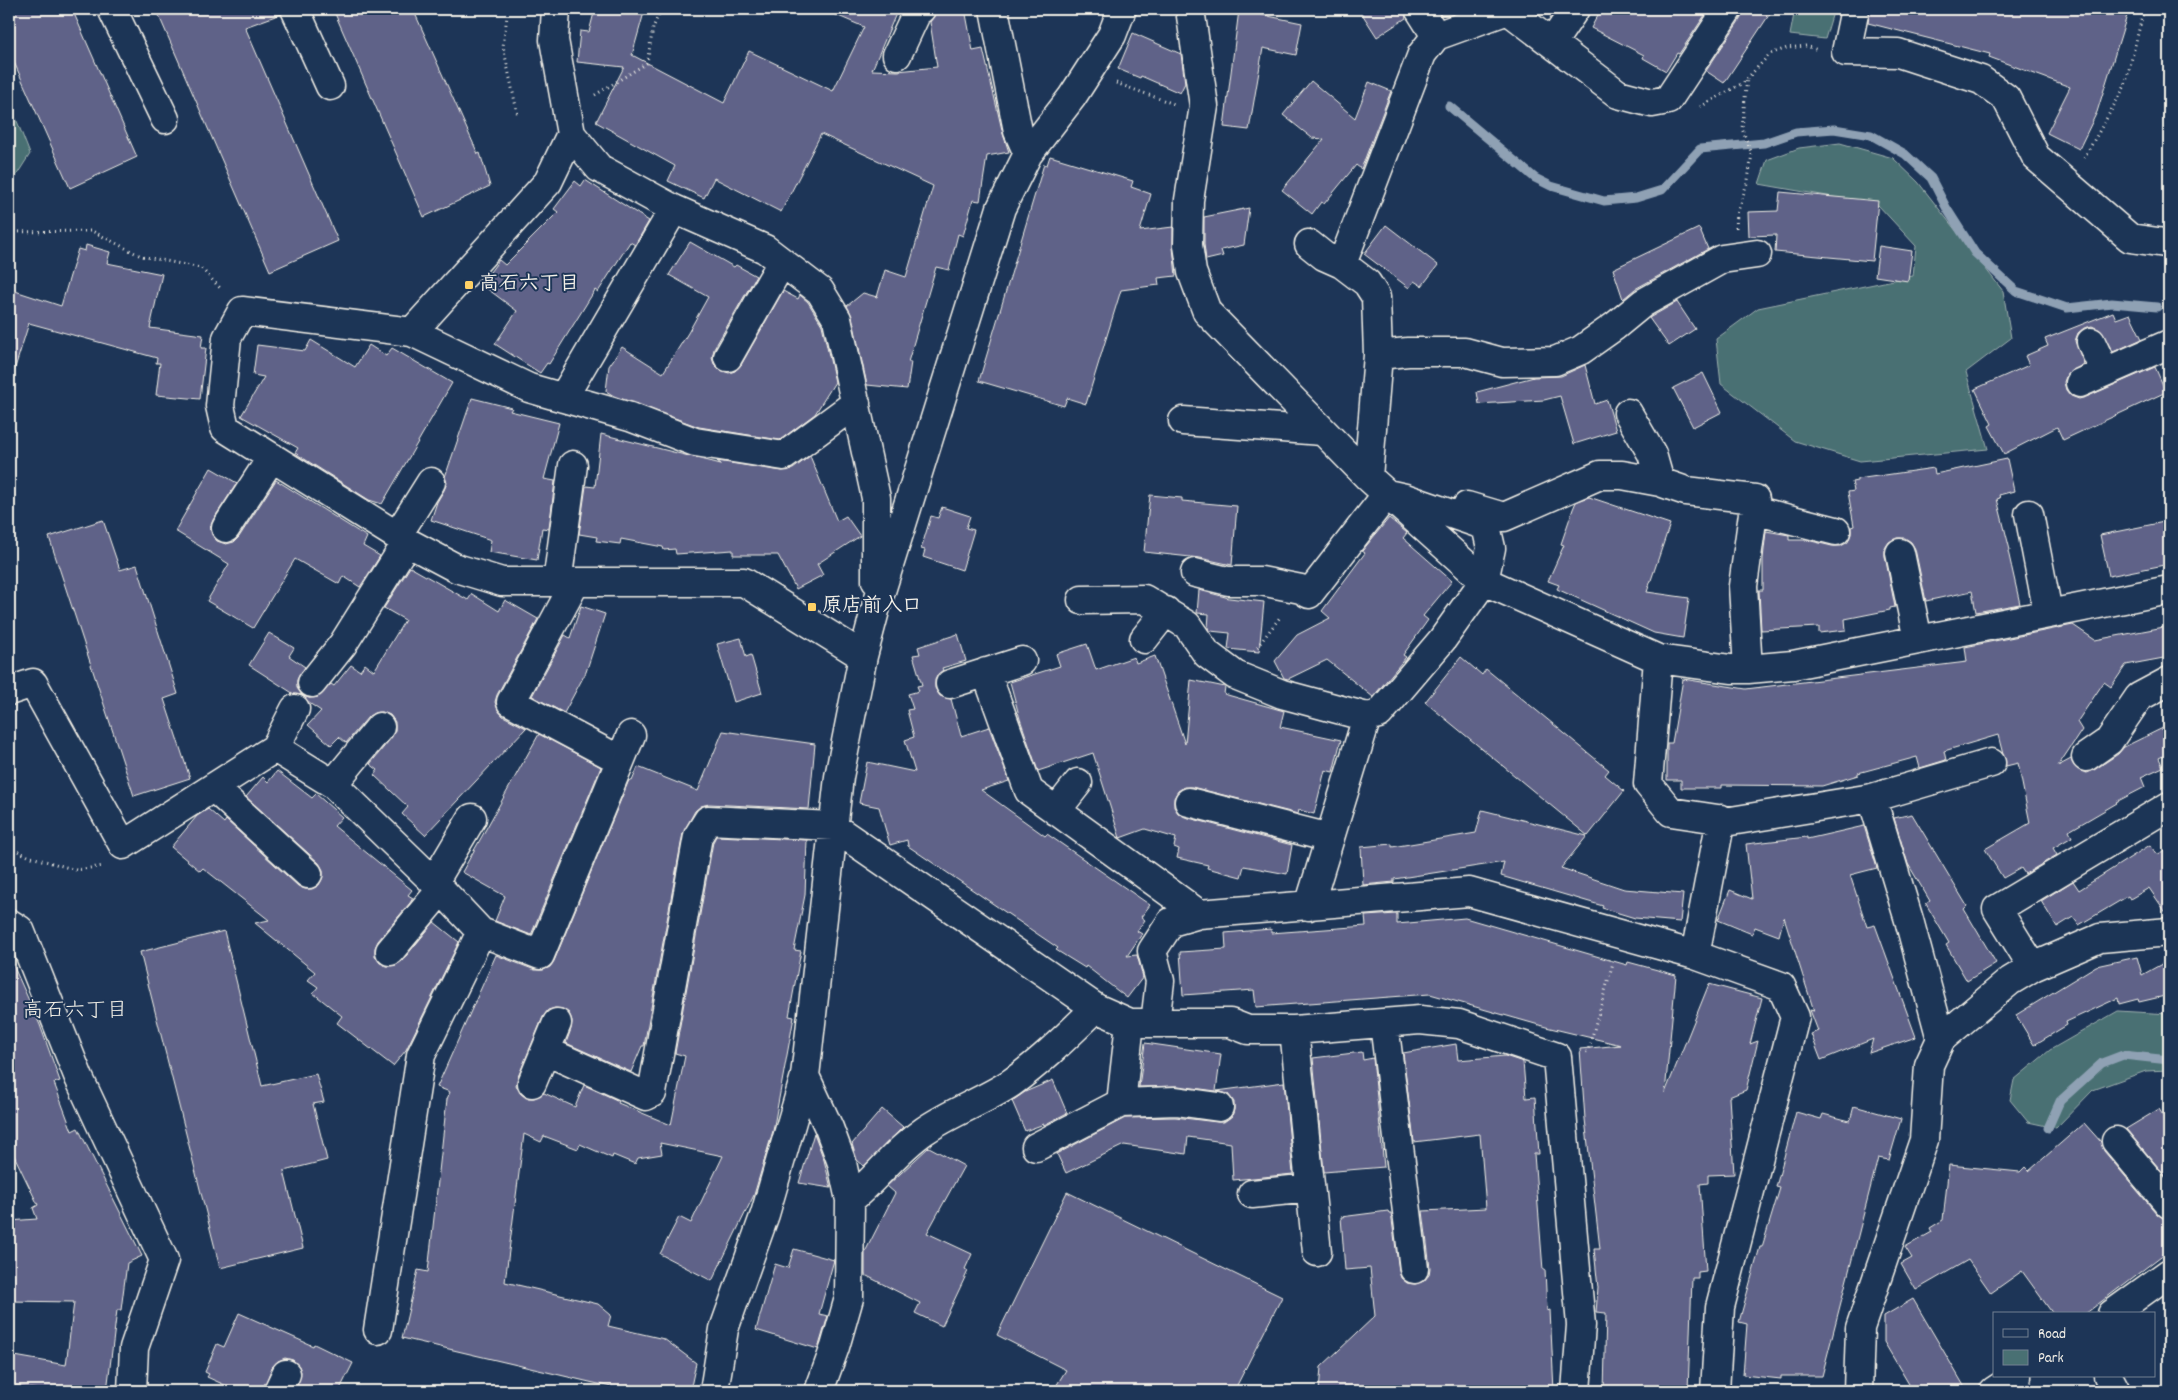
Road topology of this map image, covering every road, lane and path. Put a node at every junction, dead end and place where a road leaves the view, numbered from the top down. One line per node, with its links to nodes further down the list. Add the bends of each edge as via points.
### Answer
1 (112, 9): 25 (street)
2 (295, 9): 21 (street)
3 (508, 9): 24 (path, via 503,46)
4 (556, 9): 26 (street, via 554,40)
5 (661, 9): 26 (path, via 653,28 647,63)
6 (921, 9): 18 (street)
7 (994, 9): 27 (street, via 1018,131)
8 (1122, 9): 19 (street, via 1112,35)
9 (1190, 9): 23 (street, via 1204,106)
10 (1419, 9): 15 (street)
11 (1575, 9): 16 (street)
12 (1728, 9): 16 (street, via 1668,100 1652,103 1618,94)
13 (1855, 9): 28 (street, via 1846,52 1898,53 1981,80 2006,98 2036,157)
14 (2144, 9): 28 (path, via 2125,86)
15 (1436, 36): 16 (street, via 1508,10); 35 (street, via 1422,54)
16 (1552, 43)
17 (1806, 46): 20 (path, via 1770,54)
18 (897, 55)
19 (1087, 73): 23 (path); 27 (street)
20 (1747, 78): 22 (path); 33 (path, via 1742,129 1752,154 1737,214)
21 (330, 86)
22 (1694, 110)
23 (1202, 114): 48 (street, via 1189,200 1188,246 1192,272 1207,312)
24 (518, 116)
25 (165, 119)
26 (570, 123): 29 (street, via 599,168); 37 (street, via 548,182)
27 (1028, 154): 68 (street, via 1001,208)
28 (2068, 185): 31 (street, via 2130,238)
29 (674, 209): 34 (street, via 765,249); 44 (street)
30 (9, 232): 36 (path, via 92,231 141,256)
31 (2169, 242)
32 (1309, 244): 35 (street)
33 (1746, 256): 40 (street, via 1722,259 1643,303 1581,350 1555,361 1502,362 1465,352)
34 (782, 262): 41 (street); 45 (street, via 820,291 838,319)
35 (1342, 264): 40 (street, via 1367,283 1376,297)
36 (202, 268)
37 (412, 332): 44 (street, via 529,388); 49 (street, via 242,311 227,338 220,406 225,428)
38 (2091, 342): 42 (street)
39 (2169, 344): 42 (street)
40 (1378, 355): 53 (street)
41 (728, 357)
42 (2105, 372): 43 (street)
43 (2080, 383)
44 (563, 398): 45 (street, via 630,417 695,442 784,456)
45 (856, 403): 68 (street, via 876,498)
46 (1628, 413): 52 (street, via 1652,454)
47 (1183, 420): 48 (street)
48 (1322, 431): 53 (street)
49 (272, 457): 57 (street); 59 (street)
50 (573, 465): 64 (street)
51 (431, 482): 59 (street)
52 (1660, 482): 54 (street, via 1686,491 1755,500); 56 (street, via 1622,475 1600,475)
53 (1387, 490): 56 (street, via 1420,492); 60 (street, via 1486,526); 63 (street); 65 (street, via 1309,594)
54 (1754, 510): 58 (street); 76 (street, via 1743,586)
55 (2029, 514): 70 (street)
56 (1504, 517): 60 (street)
57 (226, 528)
58 (1836, 531)
59 (402, 539): 64 (street, via 456,568 502,582); 80 (street, via 343,644)
60 (1491, 548): 63 (street)
61 (1900, 553): 72 (street)
62 (1195, 573): 65 (street, via 1228,580 1261,580)
63 (1484, 581): 75 (street); 84 (street, via 1442,640 1386,707 1379,714)
64 (566, 583): 73 (street, via 744,582); 89 (street, via 511,702)
65 (1301, 589): 78 (path)
66 (2169, 590): 70 (street)
67 (1082, 600): 69 (street, via 1144,599)
68 (876, 607): 73 (street)
69 (1166, 611): 71 (street); 78 (street, via 1188,625 1207,654)
70 (2048, 613): 72 (street)
71 (1144, 639)
72 (1918, 640): 76 (street, via 1793,665)
73 (863, 656): 100 (street)
74 (1022, 660): 77 (street)
75 (1658, 660): 76 (street); 99 (street, via 1648,784 1671,812)
76 (1748, 669)
77 (986, 672): 81 (street); 97 (street, via 1029,792)
78 (1235, 675): 84 (street, via 1282,694)
79 (2169, 680): 88 (street, via 2139,697 2109,741)
80 (312, 683)
81 (950, 684)
82 (9, 691): 102 (street, via 33,683)
83 (295, 709): 87 (street)
84 (1367, 717): 101 (street)
85 (380, 726): 92 (street)
86 (631, 735): 89 (street)
87 (275, 748): 92 (street); 93 (street)
88 (2086, 757)
89 (620, 760): 109 (street, via 540,955)
90 (1991, 763): 94 (street)
91 (1078, 783): 97 (street)
92 (333, 784): 105 (street)
93 (214, 788): 102 (street); 104 (street)
94 (1872, 798): 99 (street); 120 (street)
95 (1189, 802): 101 (street)
96 (2169, 806): 114 (street, via 1997,909)
97 (1056, 811): 107 (street)
98 (472, 818): 105 (street)
99 (1721, 819): 113 (street)
100 (832, 826): 115 (street); 121 (street, via 708,820 698,836 652,1093 646,1096); 123 (street)
101 (1330, 838): 106 (street)
102 (123, 846): 103 (path, via 121,864 76,870)
103 (9, 847)
104 (308, 874)
105 (438, 886): 109 (street); 112 (street)
106 (1309, 906): 107 (street); 111 (street, via 1469,892)
107 (1199, 914): 117 (street, via 1171,922 1152,951 1160,981)
108 (9, 923): 140 (street, via 20,930 79,1078 164,1260 134,1348)
109 (481, 932): 137 (street, via 421,1055)
110 (2169, 932): 114 (street, via 2100,938)
111 (1621, 936): 113 (street); 122 (path, via 1588,1051)
112 (390, 952)
113 (1695, 955): 144 (street, via 1781,986 1796,1017 1720,1307)
114 (2034, 967): 120 (street, via 2010,981)
115 (1096, 1008): 117 (street); 131 (street, via 1050,1053 1010,1083 927,1129 902,1147)
116 (557, 1023): 121 (street)
117 (1142, 1023): 119 (street, via 1230,1023 1248,1030); 125 (street)
118 (1384, 1023): 119 (street); 122 (street, via 1420,1020 1460,1024); 134 (street)
119 (1294, 1030): 129 (street)
120 (1941, 1039): 145 (street, via 1929,1065 1924,1140 1860,1328)
121 (546, 1051): 124 (street)
122 (1557, 1057): 143 (street, via 1581,1325)
123 (805, 1076): 131 (street, via 842,1163); 141 (street, via 765,1214 724,1329)
124 (532, 1083)
125 (1121, 1103): 126 (street, via 1176,1100); 128 (street)
126 (1219, 1107)
127 (2116, 1140): 132 (street)
128 (1036, 1147)
129 (1310, 1188): 130 (street); 133 (street)
130 (1252, 1194)
131 (850, 1200): 142 (street, via 849,1298)
132 (2169, 1204)
133 (1317, 1252)
134 (1414, 1269)
135 (2169, 1273): 136 (street)
136 (2115, 1312)
137 (378, 1330)
138 (2014, 1378): 146 (street)
139 (2109, 1378): 147 (street)
140 (132, 1391)
141 (714, 1391)
142 (819, 1391)
143 (1576, 1391)
144 (1715, 1391)
145 (1858, 1391)
146 (1994, 1391)
147 (2116, 1391)

